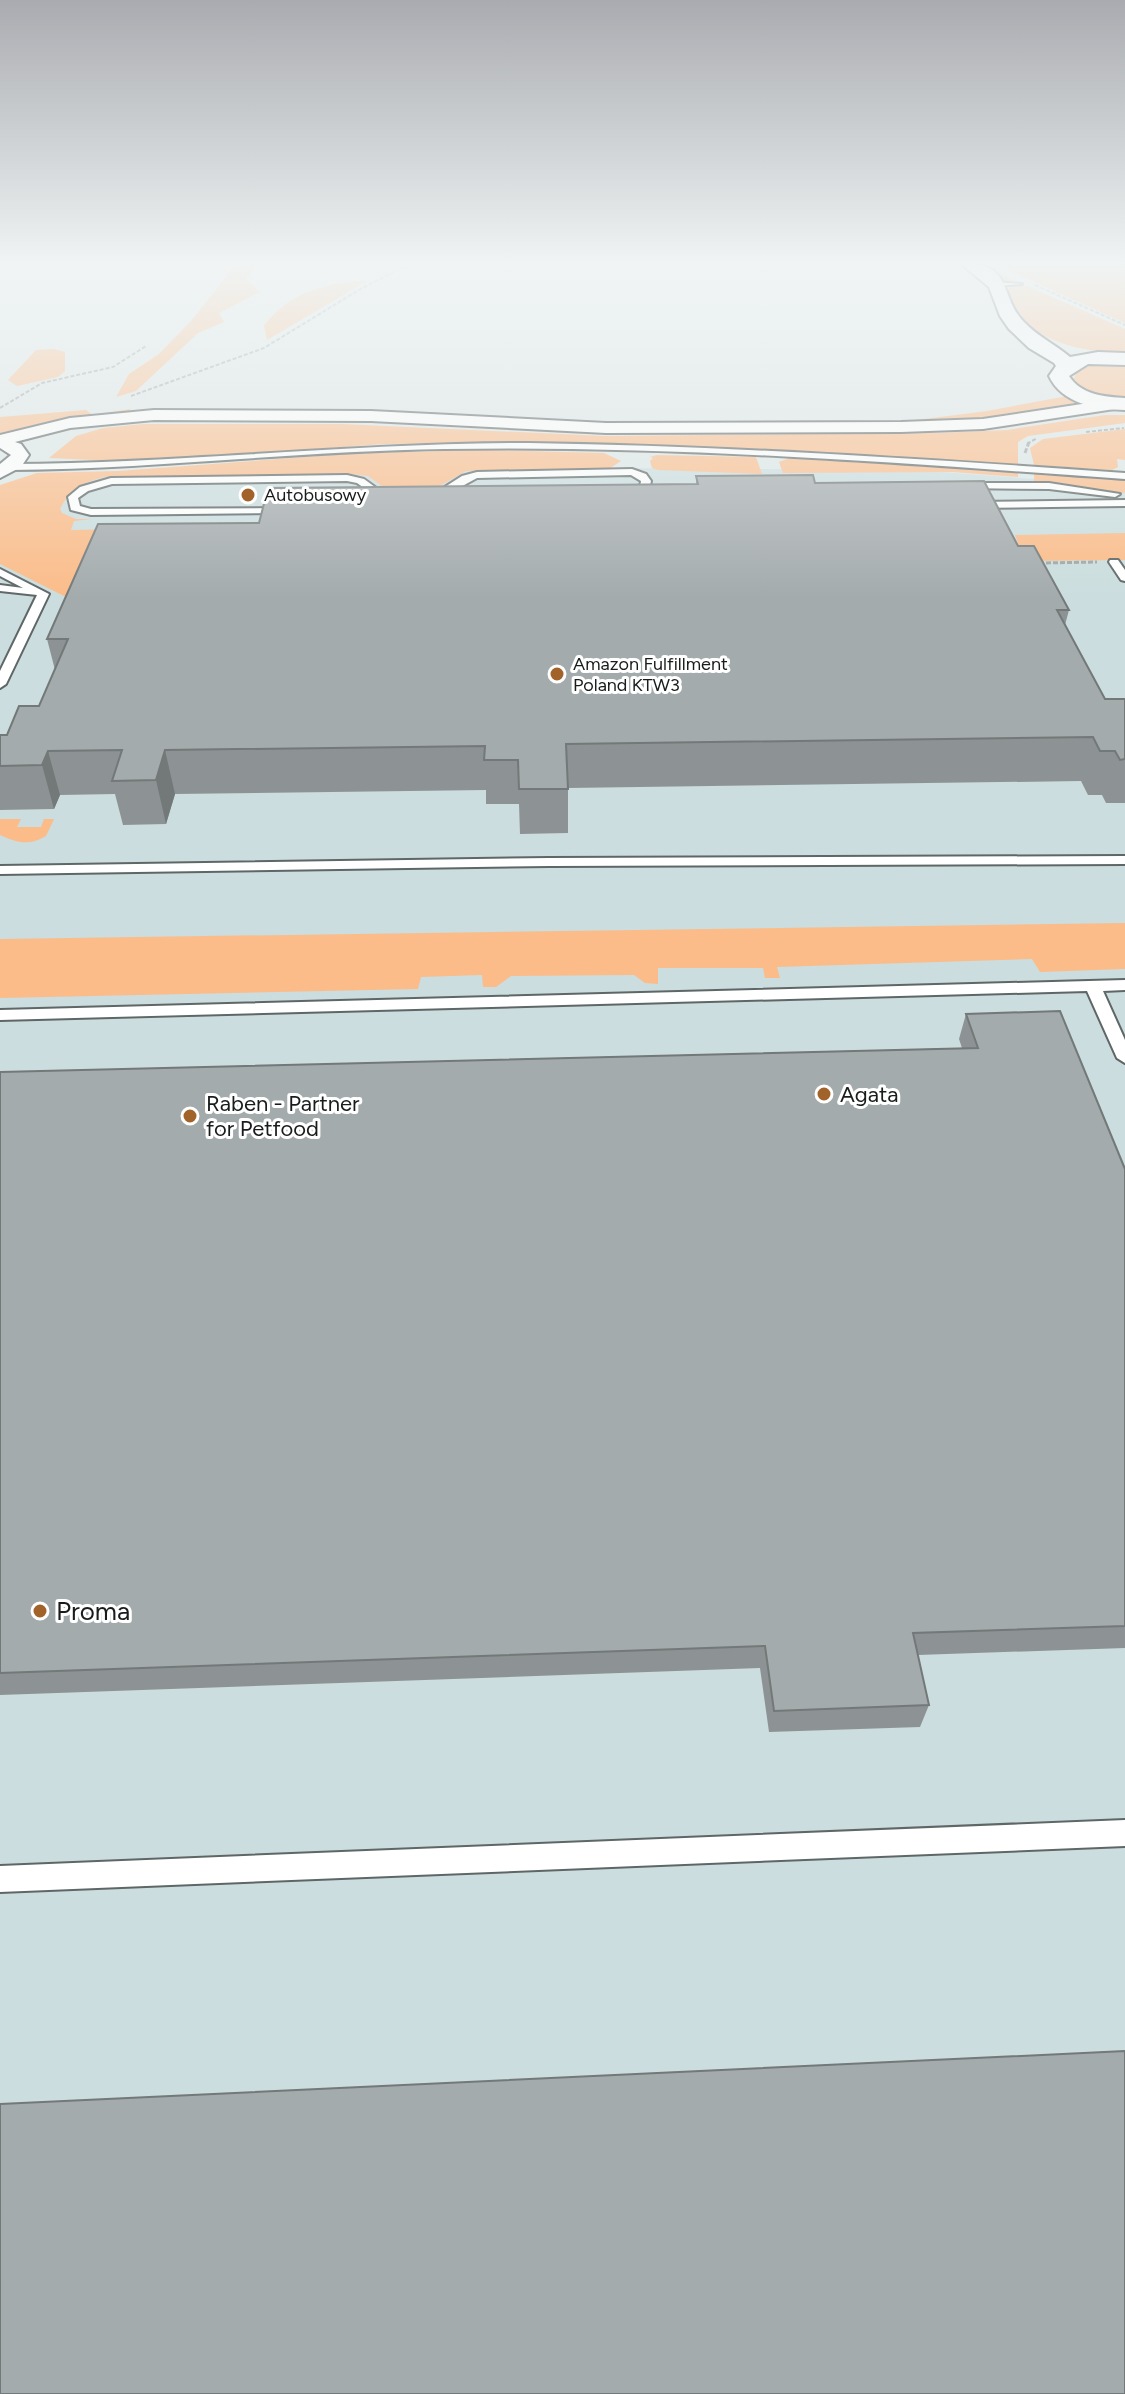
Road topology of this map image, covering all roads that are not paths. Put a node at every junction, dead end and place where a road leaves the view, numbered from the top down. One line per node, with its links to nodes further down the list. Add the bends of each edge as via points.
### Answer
1 (1062, 375): 2 (street)
2 (1054, 394): 3 (street); 4 (street)
3 (1120, 404): 4 (street, via 983,424)
4 (858, 425): 7 (street, via 606,428 291,415 108,419 38,437)
5 (634, 450): 6 (lane); 7 (lane, via 425,447 91,467); 9 (lane)
6 (770, 453): 8 (lane); 15 (lane)
7 (7, 455)
8 (774, 469)
9 (632, 472): 10 (lane); 25 (lane, via 643,476 645,488)
10 (617, 473): 13 (lane); 17 (lane)
11 (531, 474): 12 (lane); 14 (lane); 18 (lane)
12 (560, 474): 13 (lane); 19 (lane)
13 (590, 474): 20 (lane)
14 (502, 475): 21 (lane); 28 (lane, via 465,478 418,506)
15 (1125, 476)
16 (943, 486): 22 (lane)
17 (597, 487)
18 (509, 488)
19 (539, 488)
20 (569, 488)
21 (478, 489)
22 (1080, 490): 23 (lane); 26 (lane)
23 (1125, 497)
24 (1125, 503): 26 (lane)
25 (619, 504)
26 (1085, 504): 27 (lane)
27 (962, 505)
28 (446, 508)
29 (302, 509): 30 (lane, via 91,512 75,508 73,497 111,481 347,478 360,481 394,506)
30 (376, 509)
31 (1114, 562): 33 (lane)
32 (0, 572): 35 (lane)
33 (1125, 578)
34 (0, 588): 35 (lane)
35 (43, 594): 36 (lane)
36 (0, 684)
37 (1125, 860): 38 (lane)
38 (0, 870)
39 (1125, 985): 40 (lane)
40 (1093, 986): 41 (lane); 42 (lane)
41 (0, 1015)
42 (1125, 1058)
43 (1125, 1833): 44 (lane)
44 (0, 1879)

